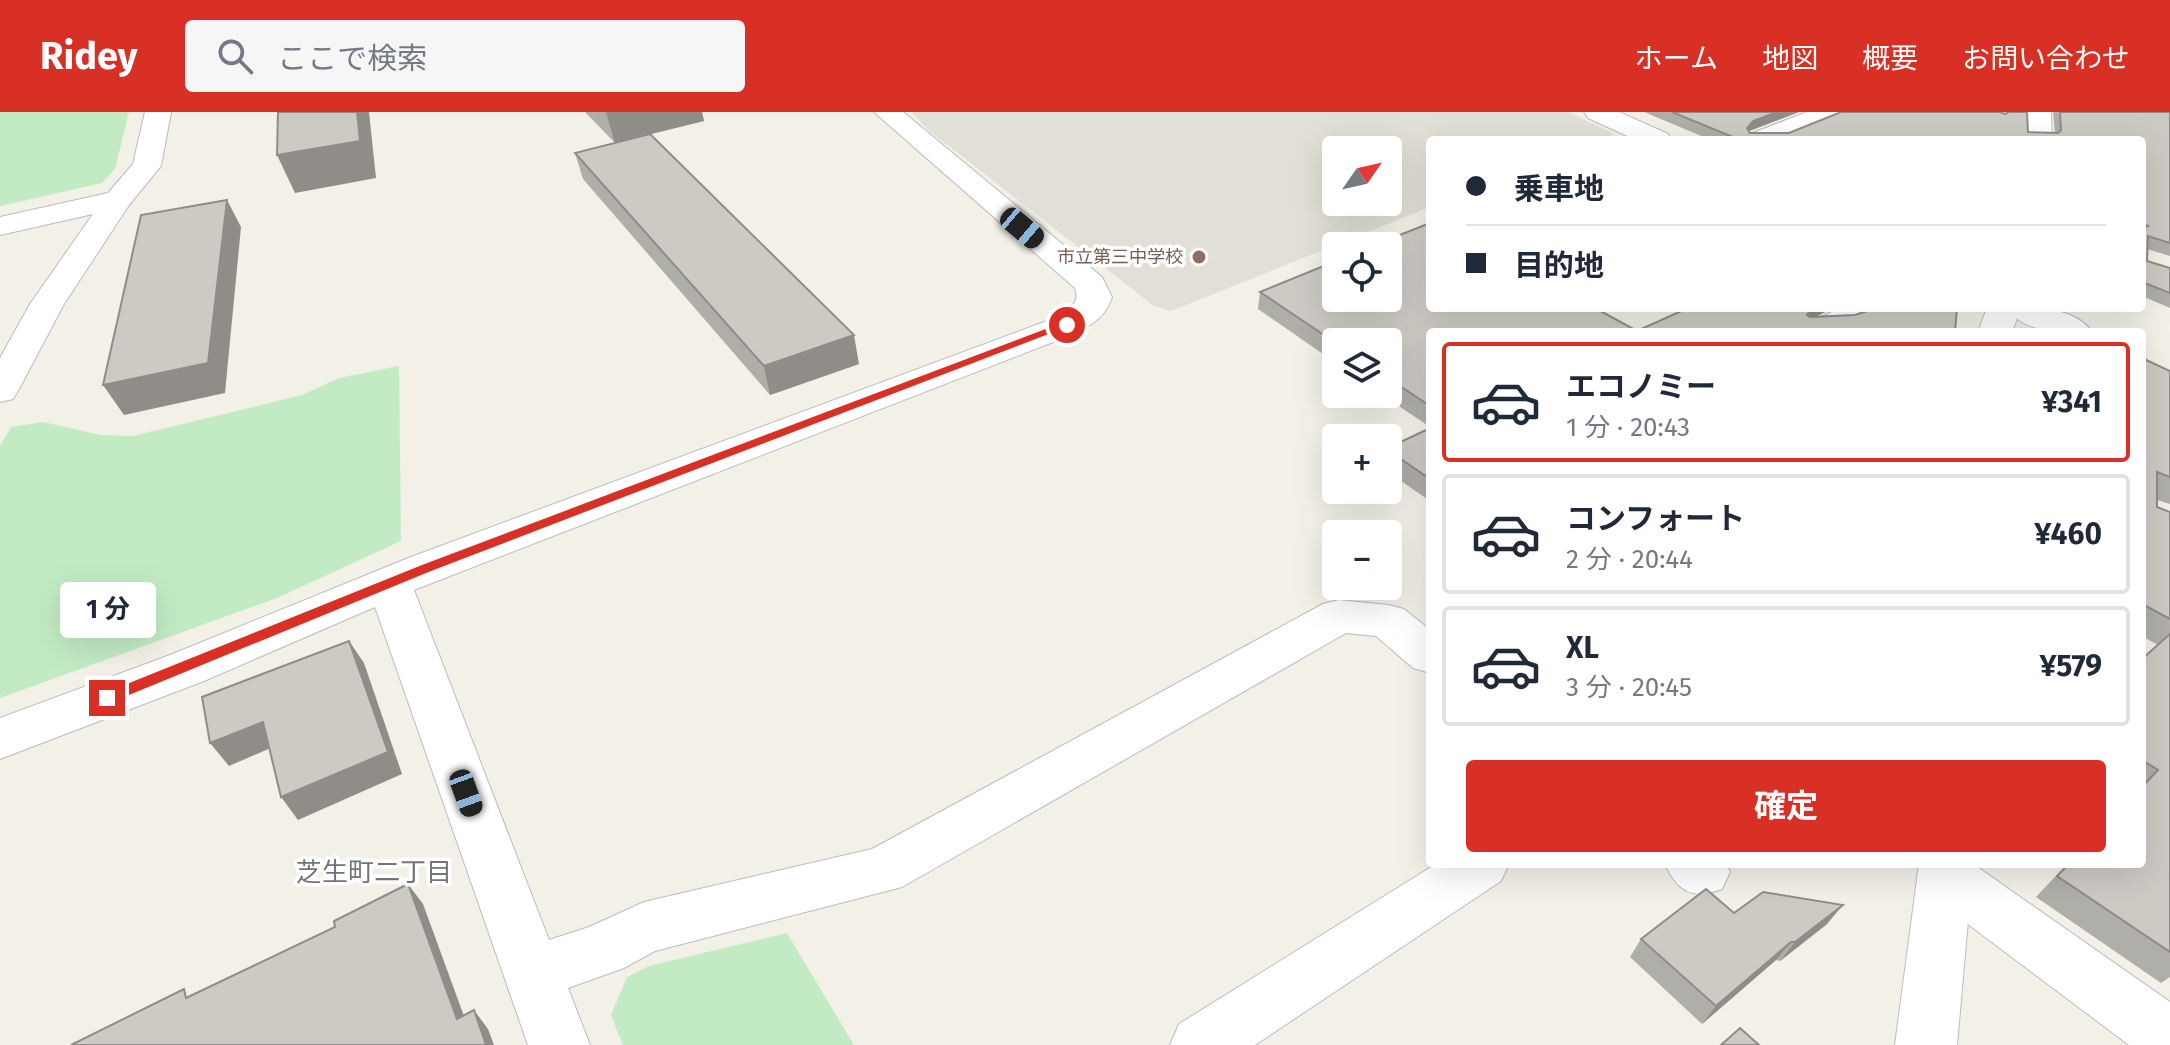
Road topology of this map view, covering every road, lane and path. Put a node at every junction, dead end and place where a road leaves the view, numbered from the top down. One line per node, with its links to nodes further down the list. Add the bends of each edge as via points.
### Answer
1 (158, 112): 9 (street, via 147,166)
2 (887, 112): 16 (street, via 1090,284 1095,297 1091,309 1067,325)
3 (1597, 112): 6 (street)
4 (1830, 112): 7 (street)
5 (2038, 112): 8 (street)
6 (1649, 136)
7 (1770, 136)
8 (2038, 136)
9 (118, 200): 10 (street); 15 (street, via 47,304)
10 (0, 226)
11 (1858, 312): 13 (street)
12 (2032, 312): 14 (street)
13 (1826, 328)
14 (2066, 328)
15 (0, 391)
16 (389, 583): 18 (street); 21 (street)
17 (1426, 653): 21 (street, via 1388,621 1339,616 883,870 644,928 603,949)
18 (0, 739)
19 (1476, 868): 24 (street)
20 (1946, 869): 22 (street); 25 (street)
21 (533, 973): 23 (street)
22 (2170, 1038)
23 (559, 1045)
24 (1201, 1045)
25 (1926, 1045)

